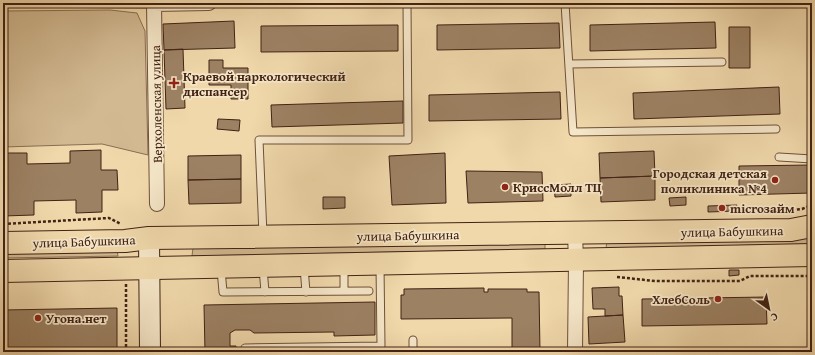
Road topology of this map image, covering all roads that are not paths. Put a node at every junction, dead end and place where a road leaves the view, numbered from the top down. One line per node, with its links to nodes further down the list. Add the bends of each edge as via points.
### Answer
1 (12, 3): 5 (lane)
2 (209, 3): 5 (street)
3 (407, 3): 14 (lane, via 408,140 259,140)
4 (565, 3): 7 (lane)
5 (154, 4): 11 (street, Верхоленская улица)
6 (722, 62): 7 (lane)
7 (569, 64): 8 (lane, via 573,132)
8 (776, 130)
9 (779, 157): 10 (lane)
10 (812, 159)
11 (157, 204)
12 (812, 226): 13 (main road, улица Бабушкина, via 791,230)
13 (575, 233): 14 (main road, улица Бабушкина); 18 (street)
14 (263, 237): 15 (main road, улица Бабушкина)
15 (149, 238): 16 (main road, улица Бабушкина, via 125,241); 24 (main road)
16 (3, 244)
17 (812, 255): 18 (main road, улица Бабушкина)
18 (576, 260): 19 (main road, улица Бабушкина); 34 (street)
19 (380, 264): 21 (main road, улица Бабушкина); 32 (lane, via 381,346 246,348)
20 (304, 265): 21 (main road, улица Бабушкина); 22 (main road, улица Бабушкина); 29 (lane)
21 (344, 265): 26 (lane)
22 (262, 266): 23 (main road, улица Бабушкина); 28 (lane)
23 (221, 267): 24 (main road, улица Бабушкина); 28 (lane, via 223,292)
24 (149, 268): 25 (main road, улица Бабушкина); 31 (main road)
25 (3, 271)
26 (344, 291): 27 (lane); 29 (lane)
27 (369, 291)
28 (265, 292): 29 (lane)
29 (306, 292)
30 (412, 340): 33 (lane, via 413,352)
31 (150, 352)
32 (246, 352)
33 (476, 352)
34 (575, 352)

